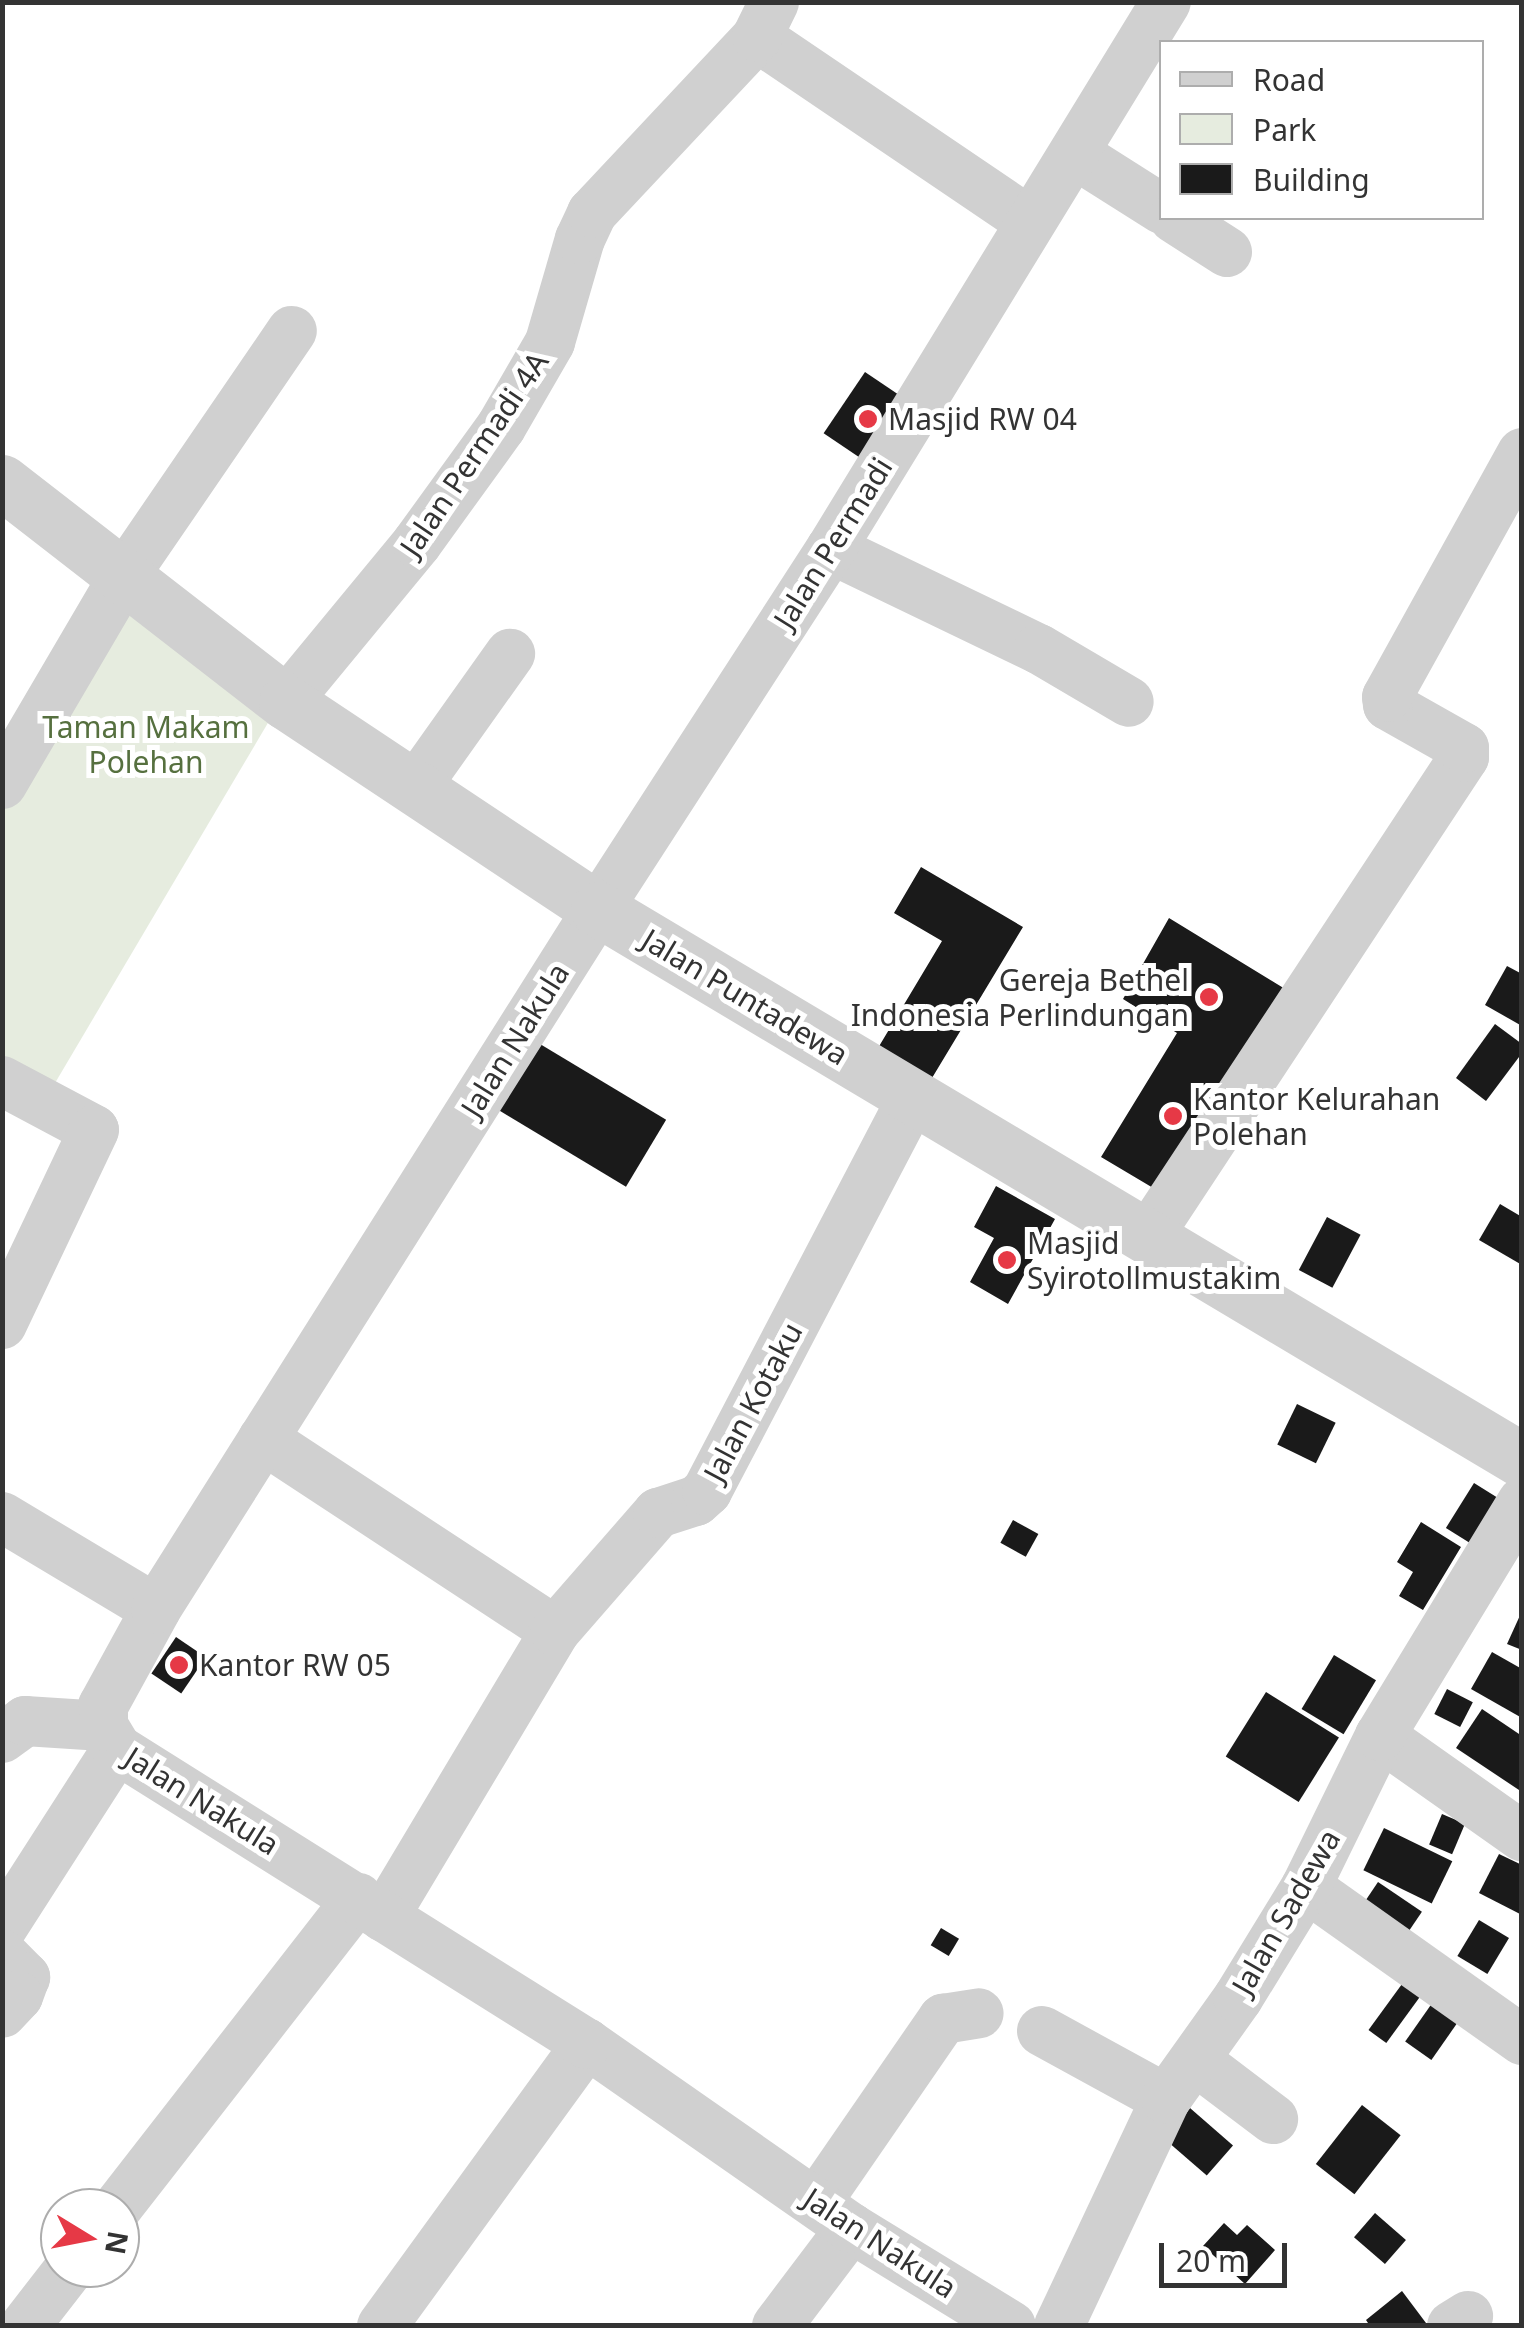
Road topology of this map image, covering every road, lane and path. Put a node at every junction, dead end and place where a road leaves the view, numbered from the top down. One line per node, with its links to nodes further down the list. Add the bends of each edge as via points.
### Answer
1 (766, 20): 6 (street); 14 (street, Jalan Permadi 4A, via 592,213 550,342 500,427 417,544)
2 (1172, 22): 3 (street, Jalan Permadi)
3 (1075, 154): 4 (street); 6 (street, Jalan Permadi)
4 (1159, 207)
5 (1177, 220): 7 (street)
6 (1029, 221): 11 (street, Jalan Permadi)
7 (1228, 252)
8 (292, 331): 12 (street)
9 (1522, 453): 21 (street, via 1387,696 1388,705 1464,748 1464,757)
10 (2, 482): 12 (street, Jalan Puntadewa)
11 (831, 550): 15 (street, via 1039,650); 18 (street, Jalan Permadi)
12 (124, 576): 14 (street, Jalan Puntadewa); 16 (street)
13 (510, 654): 17 (street)
14 (286, 702): 17 (street, Jalan Puntadewa)
15 (1129, 702)
16 (2, 784)
17 (414, 788): 18 (street, Jalan Puntadewa)
18 (598, 909): 20 (street, Jalan Puntadewa); 23 (street, Jalan Nakula)
19 (2, 1081): 22 (street, via 94,1130)
20 (913, 1096): 21 (street, Jalan Puntadewa); 27 (street, Jalan Kotaku, via 707,1491 658,1513)
21 (1147, 1238): 24 (street, Jalan Puntadewa)
22 (2, 1324)
23 (263, 1439): 26 (street, Jalan Nakula); 27 (street)
24 (1520, 1465): 29 (street, Jalan Sadewa)
25 (2, 1517): 26 (street)
26 (156, 1609): 30 (street, Jalan Nakula, via 103,1706)
27 (556, 1631): 33 (street, Jalan Kotaku)
28 (4, 1735): 30 (street, via 25,1721)
29 (1380, 1736): 31 (street); 32 (street, Jalan Sadewa)
30 (110, 1738): 33 (street, Jalan Nakula); 34 (street)
31 (1522, 1836)
32 (1306, 1888): 39 (street); 41 (street, Jalan Sadewa)
33 (371, 1908): 40 (street, Jalan Nakula); 44 (street, Jalan Kotaku)
34 (2, 1928)
35 (2, 1954): 37 (street, via 25,1976)
36 (979, 2013): 45 (street, via 943,2019)
37 (2, 2014)
38 (1042, 2030): 42 (street)
39 (1522, 2040)
40 (587, 2044): 45 (street, Jalan Nakula); 48 (street)
41 (1195, 2060): 42 (street, Jalan Sadewa); 43 (street)
42 (1166, 2099): 51 (street, Jalan Sadewa)
43 (1274, 2119)
44 (134, 2188)
45 (833, 2215): 49 (street); 50 (street, Jalan Nakula)
46 (54, 2288): 47 (street)
47 (25, 2326)
48 (382, 2326)
49 (777, 2326)
50 (1011, 2326)
51 (1060, 2326)

